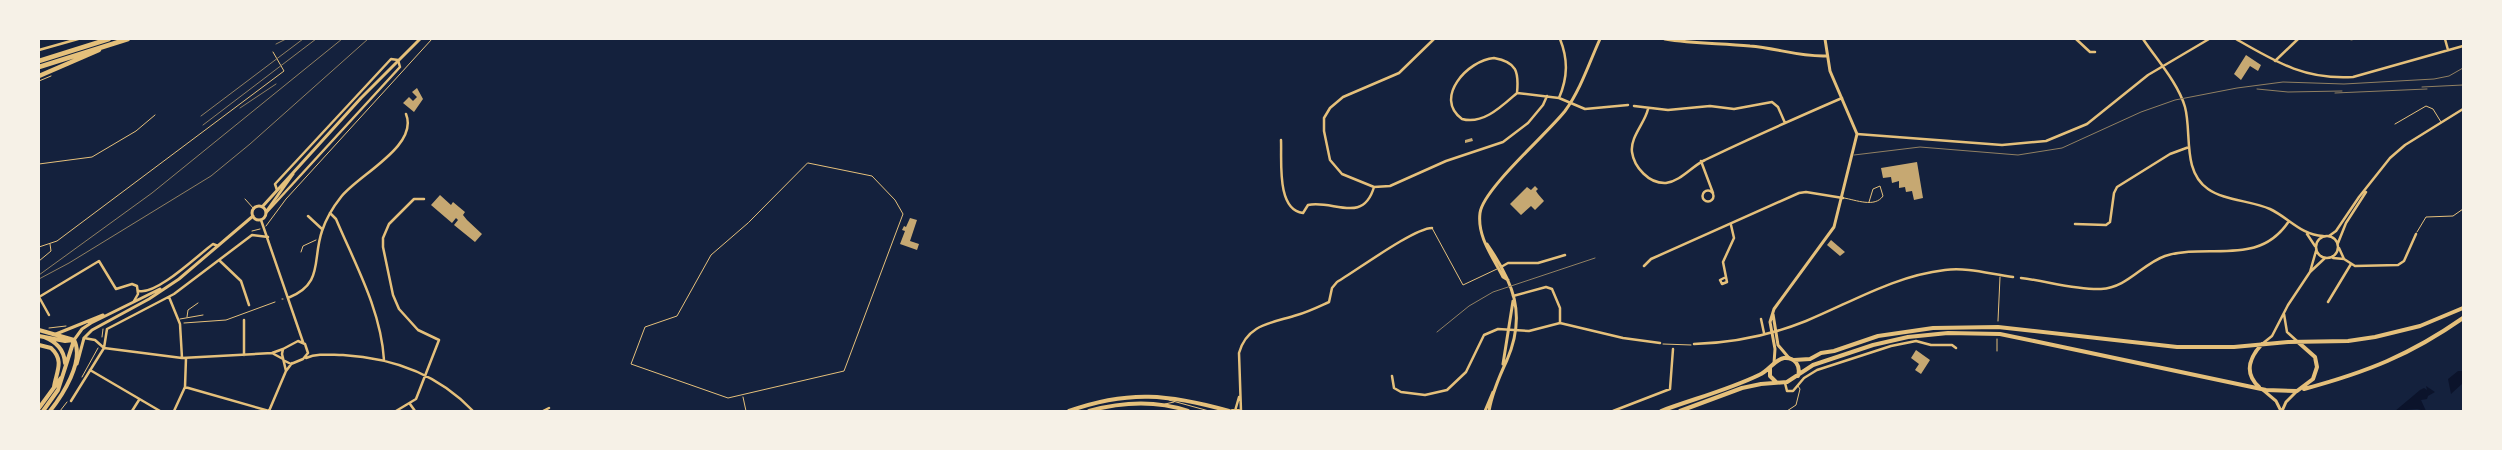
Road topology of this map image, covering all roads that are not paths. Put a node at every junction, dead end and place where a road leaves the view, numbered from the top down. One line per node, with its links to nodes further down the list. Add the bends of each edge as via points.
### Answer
1 (78, 39): 18 (street)
2 (109, 39): 24 (highway)
3 (128, 39): 16 (highway)
4 (420, 39): 23 (street)
5 (1434, 39): 54 (street, via 1402,71 1343,97 1324,118 1324,131 1334,167 1349,179)
6 (1560, 39): 35 (street, via 1565,50 1566,75)
7 (1600, 39): 37 (street)
8 (1665, 39): 22 (street)
9 (1825, 39): 22 (street)
10 (2076, 39): 21 (street, via 2090,52)
11 (2143, 39): 26 (street)
12 (2209, 39): 26 (street)
13 (2236, 39): 25 (street)
14 (2298, 39): 25 (street)
15 (2445, 39): 19 (street)
16 (104, 46): 27 (highway); 28 (highway)
17 (2463, 46): 19 (street)
18 (39, 50)
19 (2448, 50): 25 (street, via 2343,78 2300,72)
20 (273, 52): 78 (lane, via 284,71 57,241)
21 (2095, 52)
22 (1826, 56): 36 (street)
23 (398, 60): 31 (street); 32 (street, via 400,67); 55 (street, via 391,60 275,184)
24 (39, 61)
25 (2275, 61)
26 (2162, 66): 47 (street, via 2087,124 2046,141 2007,146); 49 (street, via 2183,102)
27 (39, 67)
28 (39, 76)
29 (52, 76): 30 (lane)
30 (39, 81)
31 (370, 88): 32 (street); 52 (street)
32 (381, 88): 63 (street)
33 (1517, 93): 33 (street, via 1516,70 1508,62 1494,58 1480,62 1461,78 1450,96 1458,116 1470,120 1492,113); 34 (street)
34 (1547, 96): 35 (street); 54 (street, via 1529,122 1503,142 1446,160 1388,187)
35 (1559, 98): 37 (street)
36 (1842, 98): 44 (street); 47 (street)
37 (1570, 103): 38 (street, via 1585,109); 92 (street, via 1486,198 1480,218 1483,237)
38 (1628, 105)
39 (1634, 106): 40 (street)
40 (1648, 109): 44 (street, via 1710,106 1737,109 1772,102); 50 (street, via 1632,147 1634,159 1645,175 1653,181 1669,182)
41 (2463, 110): 45 (street)
42 (406, 114): 64 (street, via 407,129 398,145 353,184)
43 (155, 116): 51 (lane, via 92,157)
44 (1785, 123): 50 (street)
45 (2442, 123): 46 (lane, via 2433,109 2426,106); 53 (street, via 2399,150)
46 (2395, 124)
47 (1857, 134): 57 (street)
48 (1281, 140): 54 (street, via 1283,189 1288,203 1298,212 1303,213 1308,205 1315,203 1354,208 1371,196)
49 (2189, 147): 68 (street, via 2196,174 2209,190 2261,205); 69 (street, via 2170,154 2117,187 2110,222)
50 (1701, 162): 56 (street)
51 (39, 164)
52 (294, 173): 55 (street); 63 (street)
53 (2370, 184): 76 (street); 79 (street, via 2346,222)
54 (1374, 187)
55 (277, 190): 61 (street)
56 (1713, 193): 56 (street, via 1711,201 1704,199 1706,191)
57 (1843, 198): 60 (lane); 70 (street, via 1802,192); 121 (street, via 1832,232 1778,300 1773,313)
58 (245, 199): 62 (lane)
59 (424, 199): 156 (street, via 414,199 394,217 385,230 383,242 396,304 418,330 439,340)
60 (1869, 202): 60 (lane, via 1873,189 1880,186 1881,199)
61 (262, 207): 62 (street); 63 (street)
62 (254, 209): 65 (street)
63 (266, 213): 67 (street)
64 (330, 213): 72 (street); 147 (street, via 336,219 364,282)
65 (253, 216): 67 (street); 80 (street)
66 (308, 216): 72 (street)
67 (261, 220): 77 (street)
68 (2289, 221): 73 (street); 97 (street, via 2282,230 2255,248 2170,255 2124,282 2108,287 2074,286)
69 (2075, 224)
70 (1731, 225): 91 (street, via 1651,259); 95 (street, via 1734,238 1723,262)
71 (1432, 228): 92 (lane, via 1463,285); 167 (street, via 1405,239 1337,282 1329,302 1254,330 1245,339 1239,353)
72 (322, 229): 103 (street, via 317,263 309,284 302,292)
73 (2306, 233): 75 (street); 82 (street)
74 (2416, 234): 90 (street, via 2400,265)
75 (2323, 236): 76 (street); 82 (street)
76 (2329, 236): 79 (street)
77 (268, 237): 89 (street, via 253,234); 103 (street)
78 (50, 243): 81 (lane); 88 (lane, via 51,251)
79 (2338, 243): 83 (street)
80 (218, 246): 94 (street, via 214,244); 98 (street)
81 (39, 247)
82 (2316, 248): 85 (street); 93 (street)
83 (2339, 248): 86 (street); 87 (street)
84 (1565, 255): 92 (street, via 1538,263 1508,263)
85 (2324, 258): 86 (street); 93 (street)
86 (2332, 258): 87 (street)
87 (2344, 259): 90 (street)
88 (39, 261)
89 (220, 261): 102 (street); 107 (street, via 241,281)
90 (2351, 264): 105 (street)
91 (1644, 266)
92 (1501, 267): 101 (street)
93 (2310, 272): 110 (street)
94 (175, 274): 98 (street); 100 (street, via 145,292)
95 (1726, 277)
96 (2013, 277): 121 (street, via 1975,270 1946,270 1913,276 1892,282 1804,322)
97 (2021, 278)
98 (179, 279): 99 (street)
99 (170, 285): 104 (street); 127 (street, via 96,327)
100 (139, 291): 104 (street); 111 (street, via 132,284 116,289 99,261 40,297)
101 (1513, 296): 118 (street, via 1546,287 1552,289 1560,308); 120 (street, via 1517,317)
102 (169, 297): 115 (street); 136 (street, via 107,329)
103 (288, 298): 124 (street)
104 (134, 302): 109 (street)
105 (2328, 302)
106 (198, 303): 113 (lane, via 188,310)
107 (249, 305)
108 (2463, 308): 131 (main road, via 2420,326 2375,338)
109 (110, 312): 123 (street); 128 (street, via 85,327)
110 (2284, 313): 131 (street, via 2287,332); 134 (street, via 2272,336)
111 (49, 315)
112 (203, 315): 113 (lane)
113 (187, 317): 115 (lane)
114 (2463, 318): 166 (main road, via 2396,359)
115 (179, 319): 144 (street)
116 (1761, 319): 122 (street)
117 (244, 320): 142 (street)
118 (1560, 323): 120 (street, via 1529,331); 132 (street)
119 (39, 330): 123 (main road)
120 (1512, 330): 157 (street, via 1495,330 1484,335 1466,372 1444,392 1428,395 1401,392 1394,388); 165 (street, via 1510,351)
121 (1773, 330): 122 (street); 148 (street, via 1778,345); 150 (street)
122 (1764, 333): 133 (street, via 1724,343)
123 (56, 334): 128 (main road)
124 (300, 334): 129 (street); 130 (street)
125 (39, 337): 126 (main road)
126 (44, 337): 128 (main road); 151 (main road, via 61,349)
127 (84, 338): 128 (street); 136 (street, via 91,338); 155 (street)
128 (74, 340): 151 (main road); 155 (main road)
129 (297, 341): 130 (street); 138 (street)
130 (303, 342): 139 (street)
131 (2298, 342): 134 (main road); 166 (main road, via 2313,354 2317,367 2313,380)
132 (1660, 343)
133 (1694, 344)
134 (2262, 344): 148 (main road, via 2177,347 1998,327 1933,328 1878,336 1810,359); 164 (main road, via 2249,365 2252,379)
135 (39, 345): 162 (main road, via 52,348 58,358)
136 (104, 348): 144 (street); 153 (street)
137 (1956, 348): 161 (street, via 1916,341 1892,346 1812,372)
138 (283, 349): 141 (street); 146 (street)
139 (308, 350): 143 (street); 145 (street)
140 (1673, 350): 196 (street, via 1670,389)
141 (272, 353): 142 (street); 146 (street)
142 (244, 354): 144 (street)
143 (316, 354): 145 (street); 147 (street)
144 (184, 358): 163 (street)
145 (306, 358): 149 (street)
146 (284, 360): 149 (street); 154 (street)
147 (384, 360): 156 (street)
148 (1792, 360): 150 (main road, via 1781,359); 158 (main road, via 1799,368)
149 (292, 363): 154 (street)
150 (1774, 363): 152 (main road)
151 (65, 367): 162 (main road)
152 (1770, 368): 159 (main road, via 1770,376); 197 (main road, via 1754,377)
153 (90, 370): 170 (street); 171 (street)
154 (286, 370): 182 (street)
155 (73, 373): 178 (main road, via 64,393)
156 (426, 375): 173 (street, via 416,399); 185 (street)
157 (1392, 376)
158 (1798, 376): 160 (main road); 164 (main road, via 1809,367 1830,359 1908,337 1948,333 1991,334 2034,340)
159 (1776, 382): 160 (main road); 198 (main road, via 1739,389)
160 (1785, 383): 161 (street, via 1787,391)
161 (1798, 386): 199 (lane, via 1798,402)
162 (56, 388): 175 (main road); 177 (main road, via 54,397)
163 (185, 388): 181 (street); 182 (street)
164 (2261, 388): 166 (main road); 200 (street, via 2276,401)
165 (1494, 390): 194 (street); 195 (street)
166 (2297, 391): 200 (street)
167 (1240, 393): 192 (street); 193 (street)
168 (742, 396): 168 (lane, via 723,398 631,364 645,326 677,316 711,255 748,223 808,162 872,176 895,200 903,218 844,371); 187 (lane)
169 (1160, 396): 172 (lane); 188 (main road, via 1116,398); 192 (main road)
170 (70, 399)
171 (139, 400): 179 (street); 180 (street)
172 (1175, 402): 174 (lane); 191 (lane)
173 (410, 404): 183 (street); 184 (street)
174 (1161, 404): 189 (main road, via 1123,404); 190 (main road)
175 (39, 408)
176 (549, 408): 186 (street)
177 (43, 411)
178 (50, 411)
179 (132, 411)
180 (160, 411)
181 (174, 411)
182 (269, 411)
183 (396, 411)
184 (414, 411)
185 (473, 411)
186 (543, 411)
187 (746, 411)
188 (1069, 411)
189 (1089, 411)
190 (1188, 411)
191 (1209, 411)
192 (1232, 411): 193 (main road)
193 (1240, 411)
194 (1485, 411)
195 (1489, 411)
196 (1613, 411)
197 (1661, 411)
198 (1680, 411)
199 (1787, 411)
200 (2281, 411)

